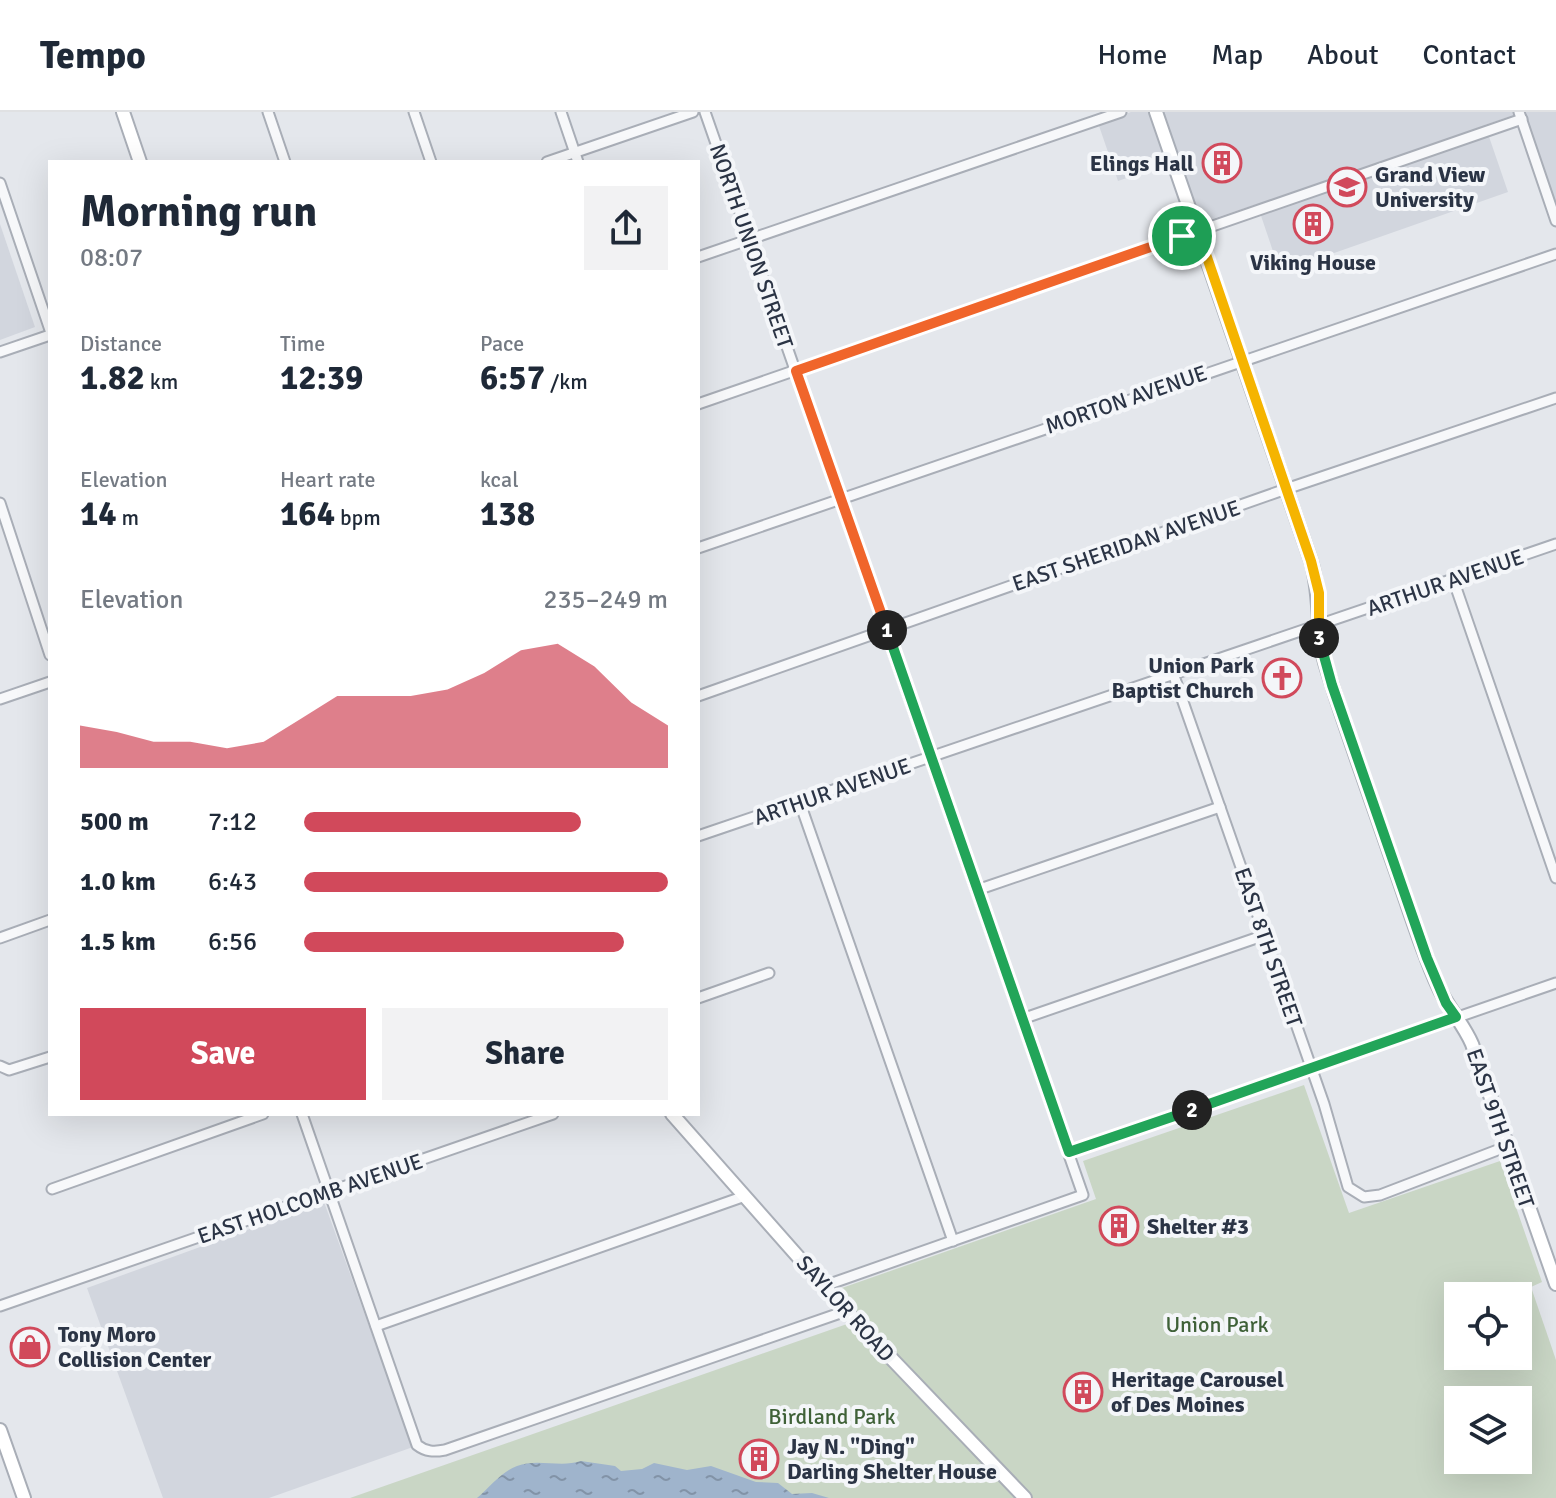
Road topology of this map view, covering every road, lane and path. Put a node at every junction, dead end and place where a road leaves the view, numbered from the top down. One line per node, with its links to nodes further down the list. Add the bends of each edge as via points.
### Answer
1 (123, 112): 11 (street)
2 (268, 112): 12 (street)
3 (414, 112): 13 (street)
4 (561, 112): 10 (street)
5 (693, 112): 10 (street)
6 (705, 112): 17 (street, NORTH UNION STREET)
7 (1121, 112): 17 (street)
8 (1156, 112): 16 (street, EAST 9TH STREET)
9 (1520, 116): 15 (street); 16 (street)
10 (577, 157)
11 (139, 160)
12 (284, 160)
13 (430, 160)
14 (0, 183): 20 (street)
15 (1556, 221)
16 (1198, 231): 23 (street, EAST 9TH STREET); 24 (street)
17 (750, 239): 19 (street); 24 (street, NORTH UNION STREET)
18 (1556, 254): 23 (street, MORTON AVENUE)
19 (700, 256)
20 (48, 327)
21 (48, 334): 22 (street)
22 (0, 352)
23 (1241, 360): 27 (street, EAST 9TH STREET); 28 (street, MORTON AVENUE)
24 (796, 371): 26 (street); 28 (street, NORTH UNION STREET)
25 (1556, 398): 27 (street, EAST SHERIDAN AVENUE)
26 (700, 403)
27 (1286, 489): 34 (street, EAST 9TH STREET, via 1316,577); 35 (street, EAST SHERIDAN AVENUE)
28 (841, 498): 32 (street, MORTON AVENUE); 35 (street, NORTH UNION STREET)
29 (0, 503): 30 (street)
30 (4, 525): 36 (street)
31 (1556, 544): 33 (street, ARTHUR AVENUE)
32 (700, 547)
33 (1453, 579): 34 (street, ARTHUR AVENUE); 45 (street)
34 (1318, 625): 37 (street, ARTHUR AVENUE); 53 (street, EAST 9TH STREET, via 1329,677 1427,958)
35 (887, 629): 39 (street, EAST SHERIDAN AVENUE); 41 (street, NORTH UNION STREET)
36 (48, 649)
37 (1174, 676): 41 (street, ARTHUR AVENUE); 43 (street, EAST 8TH STREET)
38 (48, 683): 40 (street)
39 (700, 695)
40 (0, 699)
41 (931, 758): 42 (street, ARTHUR AVENUE); 46 (street, NORTH UNION STREET)
42 (800, 803): 44 (street, ARTHUR AVENUE); 67 (street)
43 (1220, 807): 46 (street); 48 (street, EAST 8TH STREET)
44 (700, 835)
45 (1556, 878)
46 (977, 890): 54 (street, NORTH UNION STREET)
47 (48, 921): 49 (street)
48 (1265, 935): 54 (street); 57 (street, EAST 8TH STREET)
49 (0, 938)
50 (769, 973): 52 (street)
51 (1556, 983): 53 (street)
52 (700, 997)
53 (1456, 1017): 57 (street); 62 (street, EAST 9TH STREET, via 1472,1044)
54 (1022, 1019): 63 (street, NORTH UNION STREET)
55 (48, 1058): 56 (street, via 9,1070)
56 (0, 1066)
57 (1311, 1069): 62 (street, EAST 8TH STREET, via 1348,1187 1364,1197); 63 (street)
58 (257, 1116): 64 (street)
59 (303, 1116): 65 (street)
60 (547, 1116): 65 (street, EAST HOLCOMB AVENUE)
61 (674, 1116): 66 (street, SAYLOR ROAD)
62 (1508, 1146): 68 (street, EAST 9TH STREET)
63 (1069, 1152): 67 (street, NORTH UNION STREET, via 1083,1195)
64 (52, 1189)
65 (329, 1192): 70 (street, EAST HOLCOMB AVENUE); 72 (street)
66 (745, 1196): 69 (street, SAYLOR ROAD); 72 (street)
67 (953, 1241): 69 (street)
68 (1555, 1279)
69 (824, 1286): 71 (street, SAYLOR ROAD)
70 (0, 1306)
71 (846, 1311): 72 (street, via 433,1452 417,1445); 75 (street, SAYLOR ROAD)
72 (376, 1326)
73 (0, 1430): 74 (street)
74 (24, 1498)
75 (1025, 1498)

